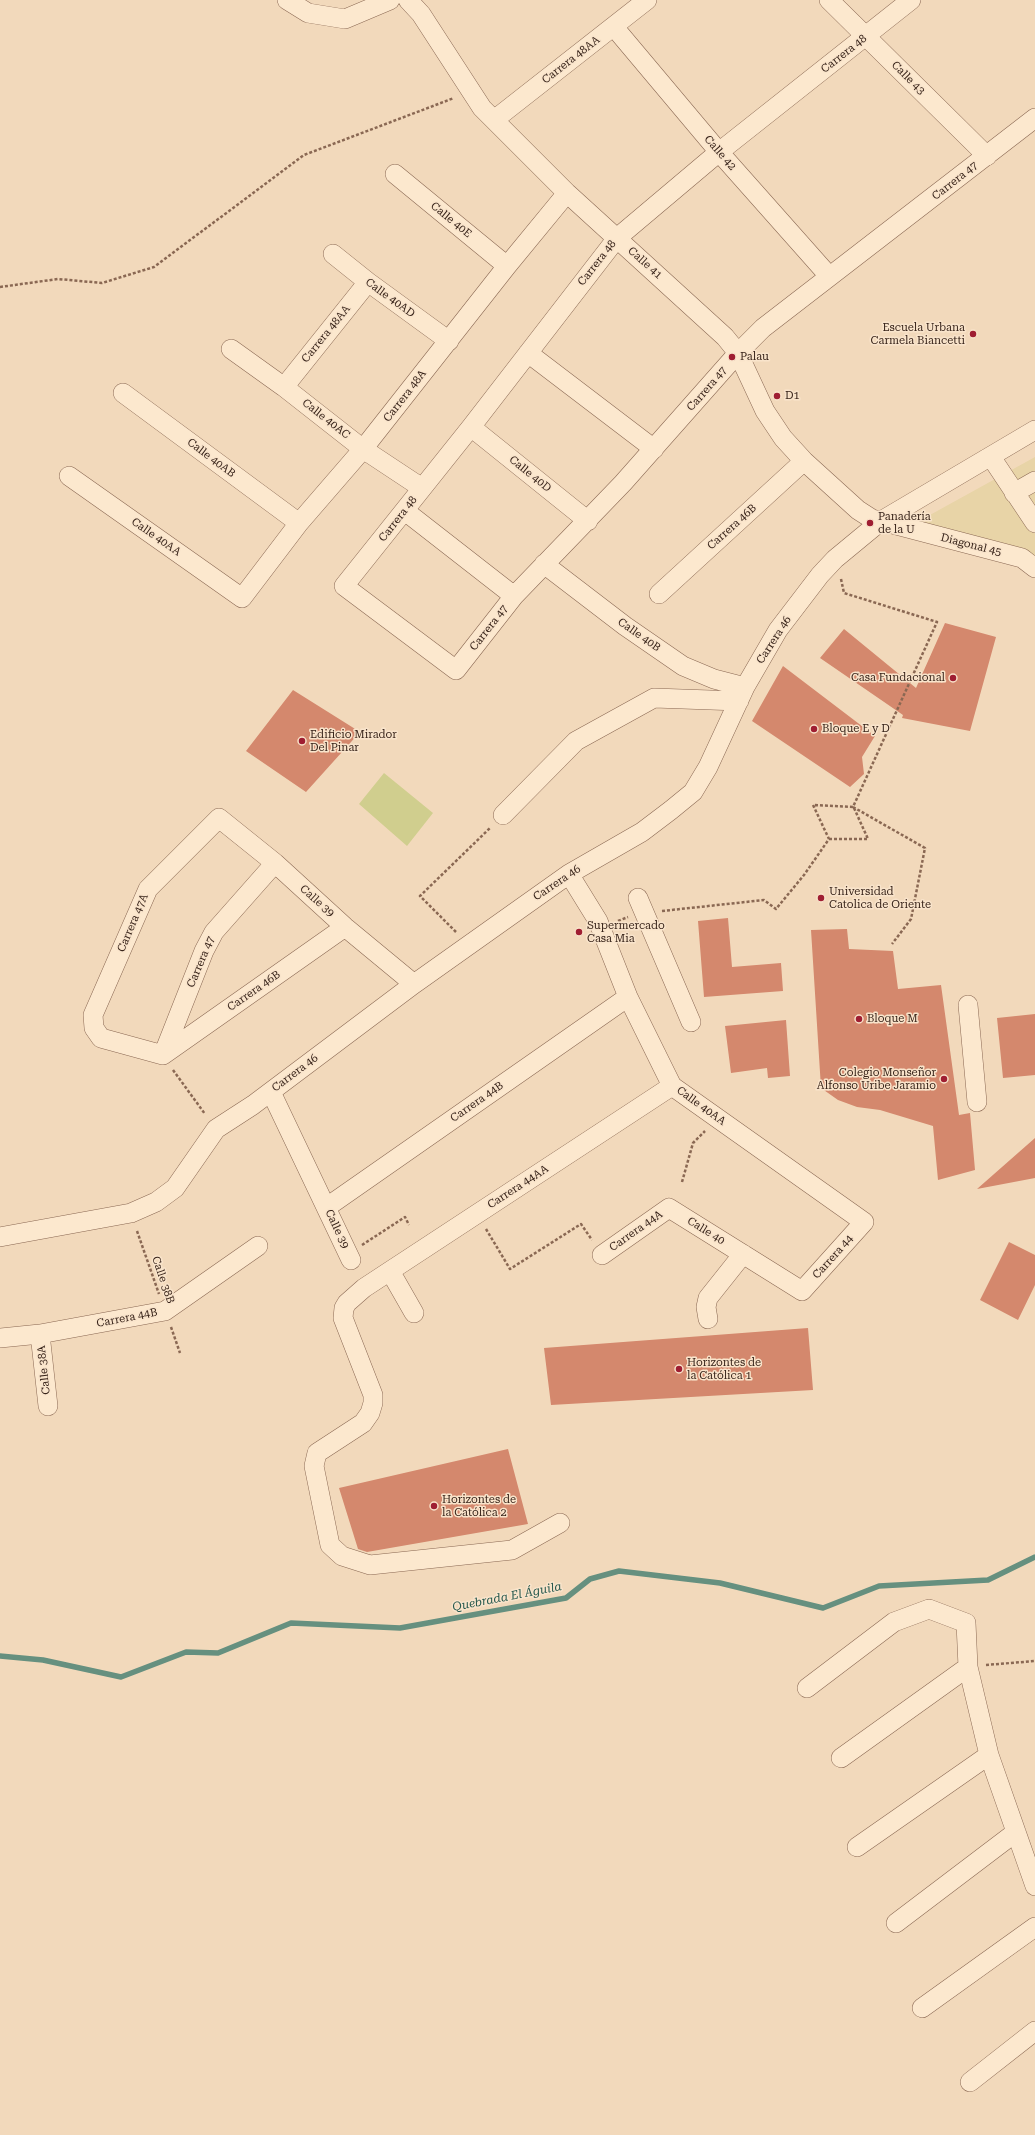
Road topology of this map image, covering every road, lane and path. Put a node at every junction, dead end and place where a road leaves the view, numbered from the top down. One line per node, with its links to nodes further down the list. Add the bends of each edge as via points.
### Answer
1 (286, 0): 2 (street, via 308,13 345,19)
2 (390, 0)
3 (408, 0): 7 (street, Calle 41)
4 (647, 0): 8 (street, Carrera 48AA)
5 (829, 0): 9 (street, Calle 43)
6 (911, 0): 9 (street, Carrera 48)
7 (426, 7): 10 (street, Calle 41)
8 (614, 26): 12 (street, Carrera 48AA); 13 (street, Calle 42)
9 (866, 36): 13 (street, Carrera 48); 14 (street, Calle 43)
10 (471, 91): 12 (street, Calle 41); 22 (path, via 304,155 154,266 102,283 58,279)
11 (1035, 118): 14 (street, Carrera 47)
12 (494, 120): 16 (street, Calle 41)
13 (719, 152): 17 (street, Carrera 48); 20 (street, Calle 42)
14 (987, 156): 20 (street, Carrera 47)
15 (395, 174): 19 (street, Calle 40E)
16 (567, 193): 17 (street, Calle 41); 19 (street, Carrera 48A)
17 (617, 238): 25 (street, Calle 41, via 688,302); 26 (street, Carrera 48)
18 (333, 254): 21 (street, Calle 40AD)
19 (507, 266): 23 (street, Carrera 48A)
20 (829, 276): 25 (street, Carrera 47, via 763,328)
21 (368, 282): 23 (street, Calle 40AD); 27 (street, Carrera 48AA)
22 (0, 287)
23 (449, 341): 31 (street, Carrera 48A)
24 (231, 349): 27 (street, Calle 40AC)
25 (738, 352): 32 (street, Carrera 47); 34 (street, Calle 41, via 765,411 783,438)
26 (528, 353): 29 (street, Carrera 48); 32 (street)
27 (284, 387): 31 (street, Calle 40AC)
28 (123, 392): 43 (street, Calle 40AB)
29 (471, 427): 37 (street, Carrera 48); 40 (street, Calle 40D)
30 (1035, 430): 33 (street, Carrera 46)
31 (363, 449): 37 (street, Calle 40AC); 43 (street, Carrera 48A)
32 (654, 449): 40 (street, Carrera 47)
33 (991, 457): 38 (street); 41 (street, Carrera 46)
34 (804, 461): 41 (street, Calle 41, via 858,510); 47 (street, Carrera 46B)
35 (69, 476): 49 (street, Calle 40AA)
36 (1035, 481): 38 (street)
37 (422, 488): 39 (street, Carrera 48)
38 (1014, 493): 42 (street)
39 (405, 511): 48 (street); 50 (street, Carrera 48, via 344,586)
40 (588, 521): 45 (street, Carrera 47)
41 (881, 522): 44 (street, Carrera 46); 46 (street, Diagonal 45, via 1022,558)
42 (1035, 523)
43 (300, 524): 49 (street, Carrera 48A)
44 (835, 559): 51 (street, Carrera 46, via 778,630); 52 (path, via 844,593 937,622)
45 (544, 564): 48 (street, Carrera 47); 51 (street, Calle 40B, via 625,626 683,666 714,678)
46 (1035, 568)
47 (659, 594)
48 (514, 596): 50 (street, Carrera 47)
49 (242, 598)
50 (456, 670)
51 (742, 694): 53 (street, via 654,698 576,741); 57 (street, Carrera 46, via 708,767 693,792 642,832)
52 (853, 807): 55 (path, via 868,840); 55 (path, via 813,805); 61 (path, via 925,848 911,919)
53 (504, 815): 62 (path, via 420,896)
54 (219, 818): 56 (street, Calle 39); 67 (street, Carrera 47A, via 148,889 94,1015 94,1028 101,1038)
55 (829, 839): 58 (path, via 776,909 764,900)
56 (275, 863): 60 (street, Calle 39); 67 (street, Carrera 47, via 214,932)
57 (569, 874): 62 (street, Carrera 46); 64 (street, Calle 40AA, via 598,921)
58 (641, 905): 59 (path); 66 (street)
59 (618, 921)
60 (345, 927): 63 (street, Calle 39); 67 (street, Carrera 46B)
61 (892, 944)
62 (469, 945): 63 (street, Carrera 46)
63 (414, 984): 69 (street, Carrera 46)
64 (628, 997): 68 (street, Calle 40AA); 74 (street, Carrera 44B)
65 (968, 1005): 70 (street)
66 (692, 1022)
67 (163, 1054): 72 (path)
68 (672, 1086): 71 (street, Calle 40AA); 77 (street, Carrera 44AA)
69 (271, 1092): 72 (street, Carrera 46); 74 (street, Calle 39)
70 (977, 1102)
71 (717, 1118): 73 (path, via 693,1143); 78 (street, Calle 40AA)
72 (216, 1129): 76 (street, Carrera 46, via 175,1188 156,1202)
73 (682, 1182)
74 (327, 1207): 84 (street, Calle 39)
75 (669, 1208): 82 (street, Calle 40); 83 (street, Carrera 44A)
76 (131, 1213): 80 (street, Carrera 46); 87 (path, Calle 38B)
77 (476, 1214): 83 (path, via 510,1269 581,1224); 85 (street, Carrera 44AA)
78 (864, 1222): 86 (street, Carrera 44)
79 (410, 1224): 84 (path, via 405,1217)
80 (0, 1237)
81 (258, 1246): 87 (street, Carrera 44B)
82 (743, 1254): 86 (street, Calle 40); 89 (street, via 708,1298)
83 (602, 1255)
84 (350, 1256)
85 (390, 1271): 88 (street); 94 (street, Carrera 44AA, via 364,1288 344,1308 343,1318 373,1395 373,1403 363,1423 317,1453 314,1466 330,1545 342,1556 370,1565 512,1550)
86 (802, 1291)
87 (166, 1311): 90 (street, Carrera 44B); 92 (path, Calle 38B)
88 (414, 1313)
89 (708, 1319)
90 (40, 1334): 91 (street, Carrera 44B); 93 (street, Calle 38A)
91 (0, 1338)
92 (180, 1353)
93 (48, 1406)
94 (560, 1523)
95 (1035, 1661): 96 (path)
96 (968, 1667): 97 (street, via 966,1623 929,1609 894,1622); 98 (street); 99 (street)
97 (807, 1688)
98 (989, 1755): 100 (street); 101 (street)
99 (840, 1758)
100 (1016, 1832): 102 (street); 103 (street)
101 (857, 1847)
102 (1035, 1886)
103 (896, 1923)
104 (1035, 1927): 105 (street)
105 (922, 2008)
106 (1035, 2031): 107 (street)
107 (970, 2082)

